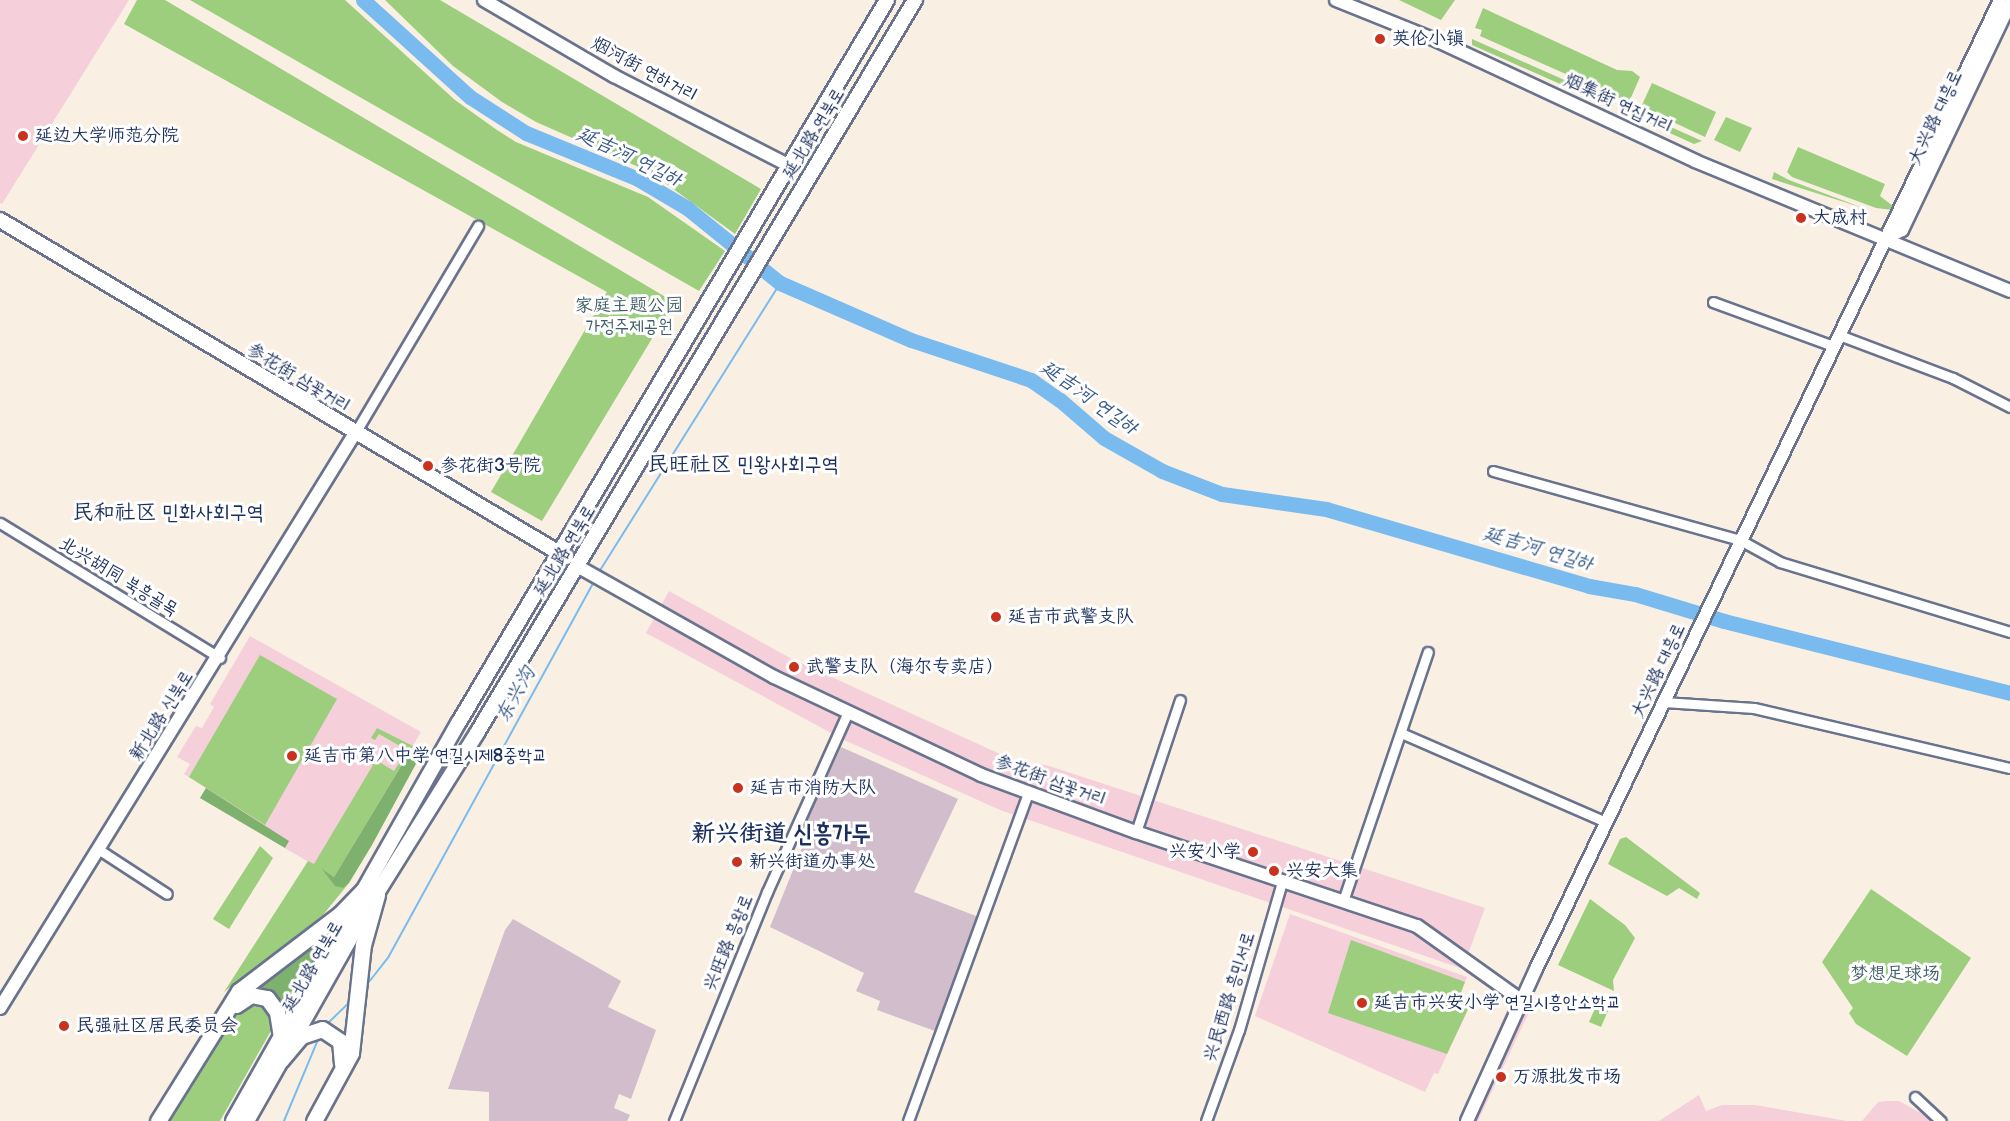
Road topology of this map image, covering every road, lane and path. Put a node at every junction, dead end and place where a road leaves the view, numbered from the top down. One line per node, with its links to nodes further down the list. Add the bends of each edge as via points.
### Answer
1 (484, 0): 7 (street, 烟河街 연하거리, via 614,76)
2 (888, 0): 7 (main road, 延北路 연북로)
3 (915, 0): 21 (main road, 延北路 연북로)
4 (1336, 0): 11 (street, 烟集街 연집거리, via 1438,41 1695,161)
5 (2000, 0): 11 (street, 大兴路 대흥로)
6 (2008, 11): 11 (street, 大兴路 대흥로, via 1902,230)
7 (790, 166): 20 (main road, 延北路 연북로)
8 (0, 220): 16 (main road, 参花街 삼꽃거리)
9 (478, 226): 16 (street)
10 (0, 231): 16 (main road, 参花街 삼꽃거리)
11 (1886, 238): 12 (street, 烟集街 연집거리); 14 (street, 大兴路 대흥로)
12 (2010, 291)
13 (1713, 302): 14 (street)
14 (1836, 341): 15 (street, via 1953,378); 19 (street, 大兴路 대흥로)
15 (2010, 407)
16 (353, 437): 20 (main road, 参花街 삼꽃거리); 24 (street, 新北路 신북로)
17 (1493, 471): 19 (street)
18 (0, 523): 24 (street, 北兴胡同 북흥골목)
19 (1738, 544): 22 (street, via 1780,562); 26 (street, 大兴路 대흥로)
20 (559, 556): 21 (main road, 参花街 삼꽃거리); 35 (main road, 延北路 연북로)
21 (577, 566): 27 (street, 参花街 삼꽃거리); 35 (main road, 延北路 연북로)
22 (2010, 632)
23 (1428, 652): 28 (street)
24 (220, 658): 33 (street, 新北路 신북로)
25 (1180, 700): 32 (street)
26 (1664, 702): 29 (street, via 1754,708); 31 (street, 大兴路 대흥로)
27 (847, 714): 30 (street, 参花街 삼꽃거리); 46 (street, 兴旺路 흥왕로, via 767,892)
28 (1401, 733): 31 (street); 37 (street)
29 (2010, 768)
30 (1028, 793): 32 (street, 参花街 삼꽃거리); 47 (street)
31 (1606, 822): 38 (street, 大兴路 대흥로)
32 (1136, 832): 34 (street, 参花街 삼꽃거리)
33 (98, 849): 36 (street); 39 (street, 新北路 신북로)
34 (1282, 882): 37 (street, 参花街 삼꽃거리); 48 (street, 兴民西路 흥민서로, via 1239,1030)
35 (372, 891): 40 (main road, 延北路 연북로); 41 (main road, 延北路 연북로); 44 (main road, via 240,991); 45 (main road, via 348,1060)
36 (166, 894)
37 (1343, 901): 38 (street, 参花街 삼꽃거리, via 1430,933)
38 (1522, 1001): 49 (street, 大兴路 대흥로)
39 (0, 1008)
40 (281, 1037): 43 (main road, 延北路 연북로); 44 (main road, via 277,1012 270,1000 256,994 244,997)
41 (281, 1060): 43 (main road, 延北路 연북로); 45 (main road, via 310,1030 326,1030 340,1041 342,1064)
42 (1915, 1097): 50 (street)
43 (242, 1117)
44 (160, 1121)
45 (312, 1121)
46 (674, 1121)
47 (908, 1121)
48 (1206, 1121)
49 (1467, 1121)
50 (1941, 1121)

